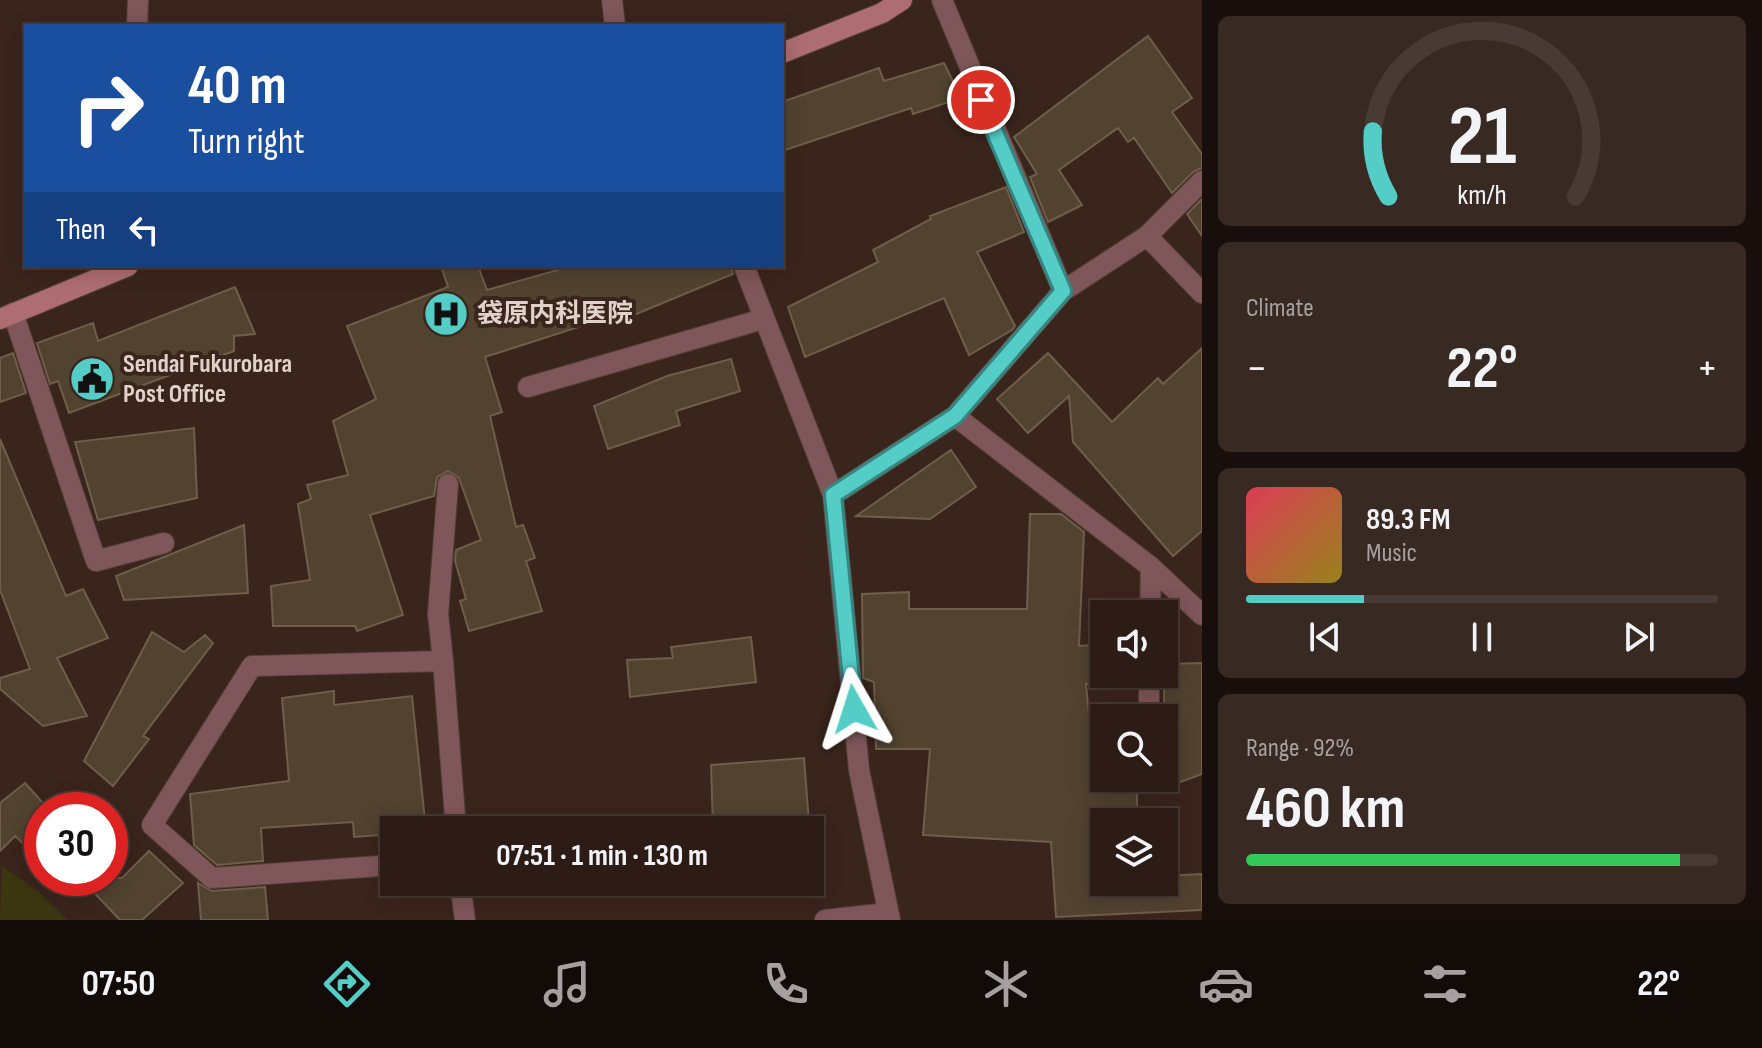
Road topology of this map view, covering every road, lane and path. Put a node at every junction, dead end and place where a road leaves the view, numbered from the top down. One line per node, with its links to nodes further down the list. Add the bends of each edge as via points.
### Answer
1 (138, 0): 5 (street)
2 (612, 0): 6 (street)
3 (902, 0): 7 (street)
4 (942, 0): 12 (street)
5 (137, 24)
6 (615, 24)
7 (784, 52)
8 (1202, 181): 9 (street)
9 (1147, 236): 12 (street); 13 (street)
10 (123, 268): 14 (street)
11 (745, 268): 15 (street)
12 (1063, 291): 17 (street)
13 (1202, 293)
14 (7, 316): 20 (street, via 96,561)
15 (763, 319): 16 (street); 19 (street)
16 (528, 387)
17 (955, 416): 19 (street); 21 (street)
18 (448, 484): 24 (street, via 438,614)
19 (833, 495): 28 (street, via 859,770)
20 (164, 543)
21 (1151, 567): 22 (street); 23 (street)
22 (1150, 600)
23 (1198, 604)
24 (443, 661): 25 (street); 26 (street, via 252,666 152,825 212,878)
25 (455, 816)
26 (380, 866)
27 (462, 896): 29 (street)
28 (889, 917): 30 (street)
29 (465, 920)
30 (825, 920)

